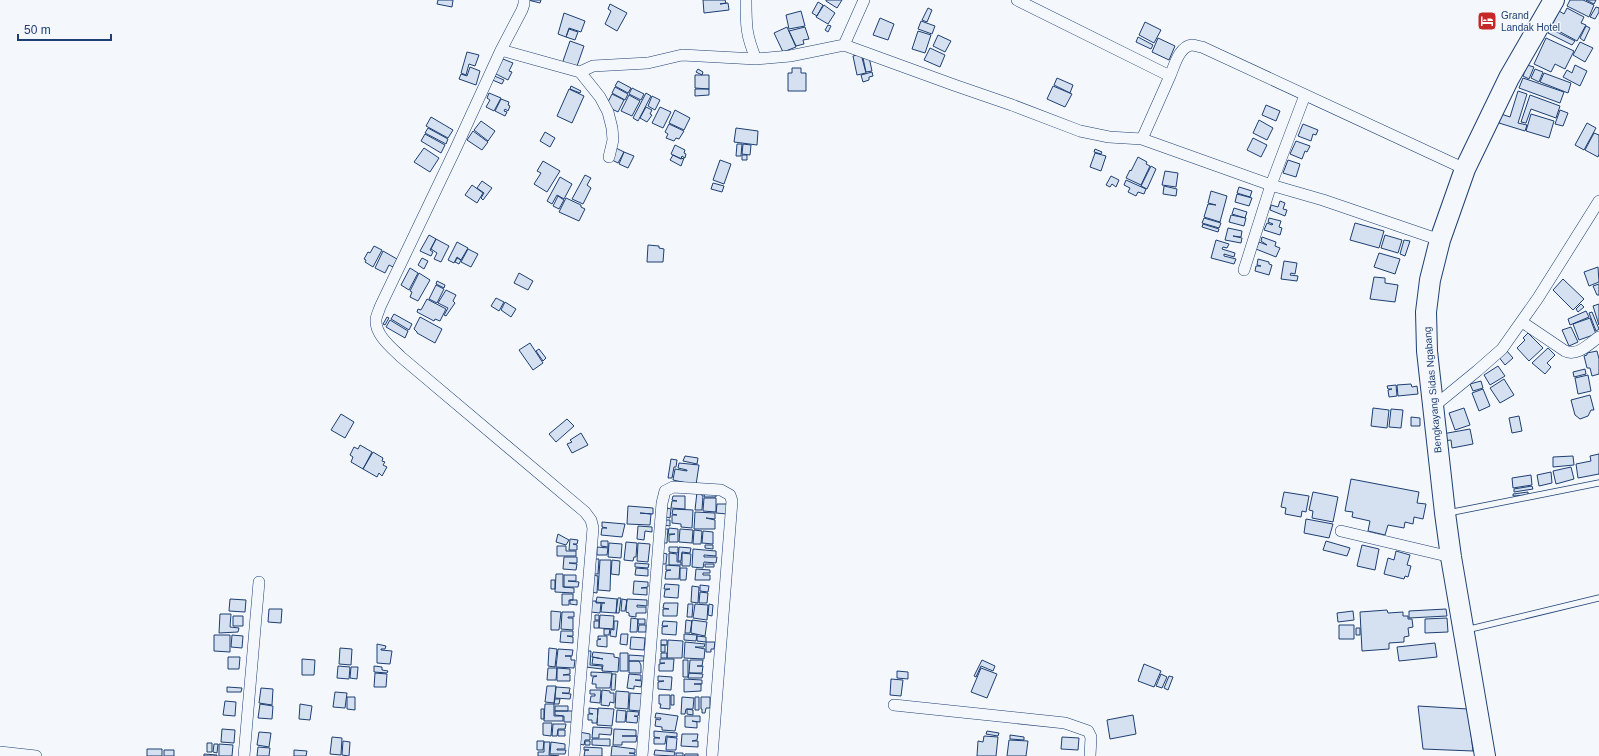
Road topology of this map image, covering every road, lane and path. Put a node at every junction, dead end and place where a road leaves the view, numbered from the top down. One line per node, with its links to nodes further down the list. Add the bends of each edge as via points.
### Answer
1 (524, 0): 7 (street, via 522,10)
2 (746, 0): 8 (street, via 746,30)
3 (864, 0): 6 (street)
4 (1017, 0): 10 (street)
5 (1554, 0): 14 (highway, Bengkayang Sidas Ngabang, via 1509,78)
6 (844, 45): 8 (street, via 790,56); 12 (street, via 1080,131 1110,137)
7 (501, 50): 9 (street); 33 (street, via 376,320 377,328 384,340 401,357 585,512 591,520 593,532)
8 (756, 59): 9 (street, via 682,55 648,63 593,66)
9 (580, 72): 13 (street, via 600,97 608,112 614,140)
10 (1170, 76): 11 (street, via 1178,57 1185,48 1192,45 1202,47); 12 (street)
11 (1304, 95): 14 (street); 15 (street)
12 (1142, 139): 15 (street)
13 (609, 156)
14 (1465, 169): 17 (highway, Bengkayang Sidas Ngabang)
15 (1270, 185): 17 (street, via 1323,200); 18 (street)
16 (1599, 201): 19 (street)
17 (1440, 240): 21 (highway, Bengkayang Sidas Ngabang, via 1430,280 1426,312)
18 (1244, 270)
19 (1522, 322): 20 (street, via 1572,354); 21 (street, via 1502,349)
20 (1599, 337)
21 (1433, 407): 23 (highway, Bengkayang Sidas Ngabang)
22 (1599, 483): 23 (lane)
23 (1445, 513): 25 (highway, Bengkayang Sidas Ngabang)
24 (1342, 531): 25 (street)
25 (1451, 557): 28 (highway, Bengkayang Sidas Ngabang)
26 (259, 582): 32 (street)
27 (1599, 598): 28 (lane)
28 (1464, 630): 37 (highway, Bengkayang Sidas Ngabang)
29 (894, 705): 36 (street, via 1065,723 1088,731 1091,737)
30 (0, 752): 31 (street)
31 (36, 756)
32 (244, 756)
33 (574, 756)
34 (642, 756): 35 (street, via 662,503 665,490 673,487 721,490 730,495 732,501)
35 (712, 756)
36 (1090, 756)
37 (1485, 756)

